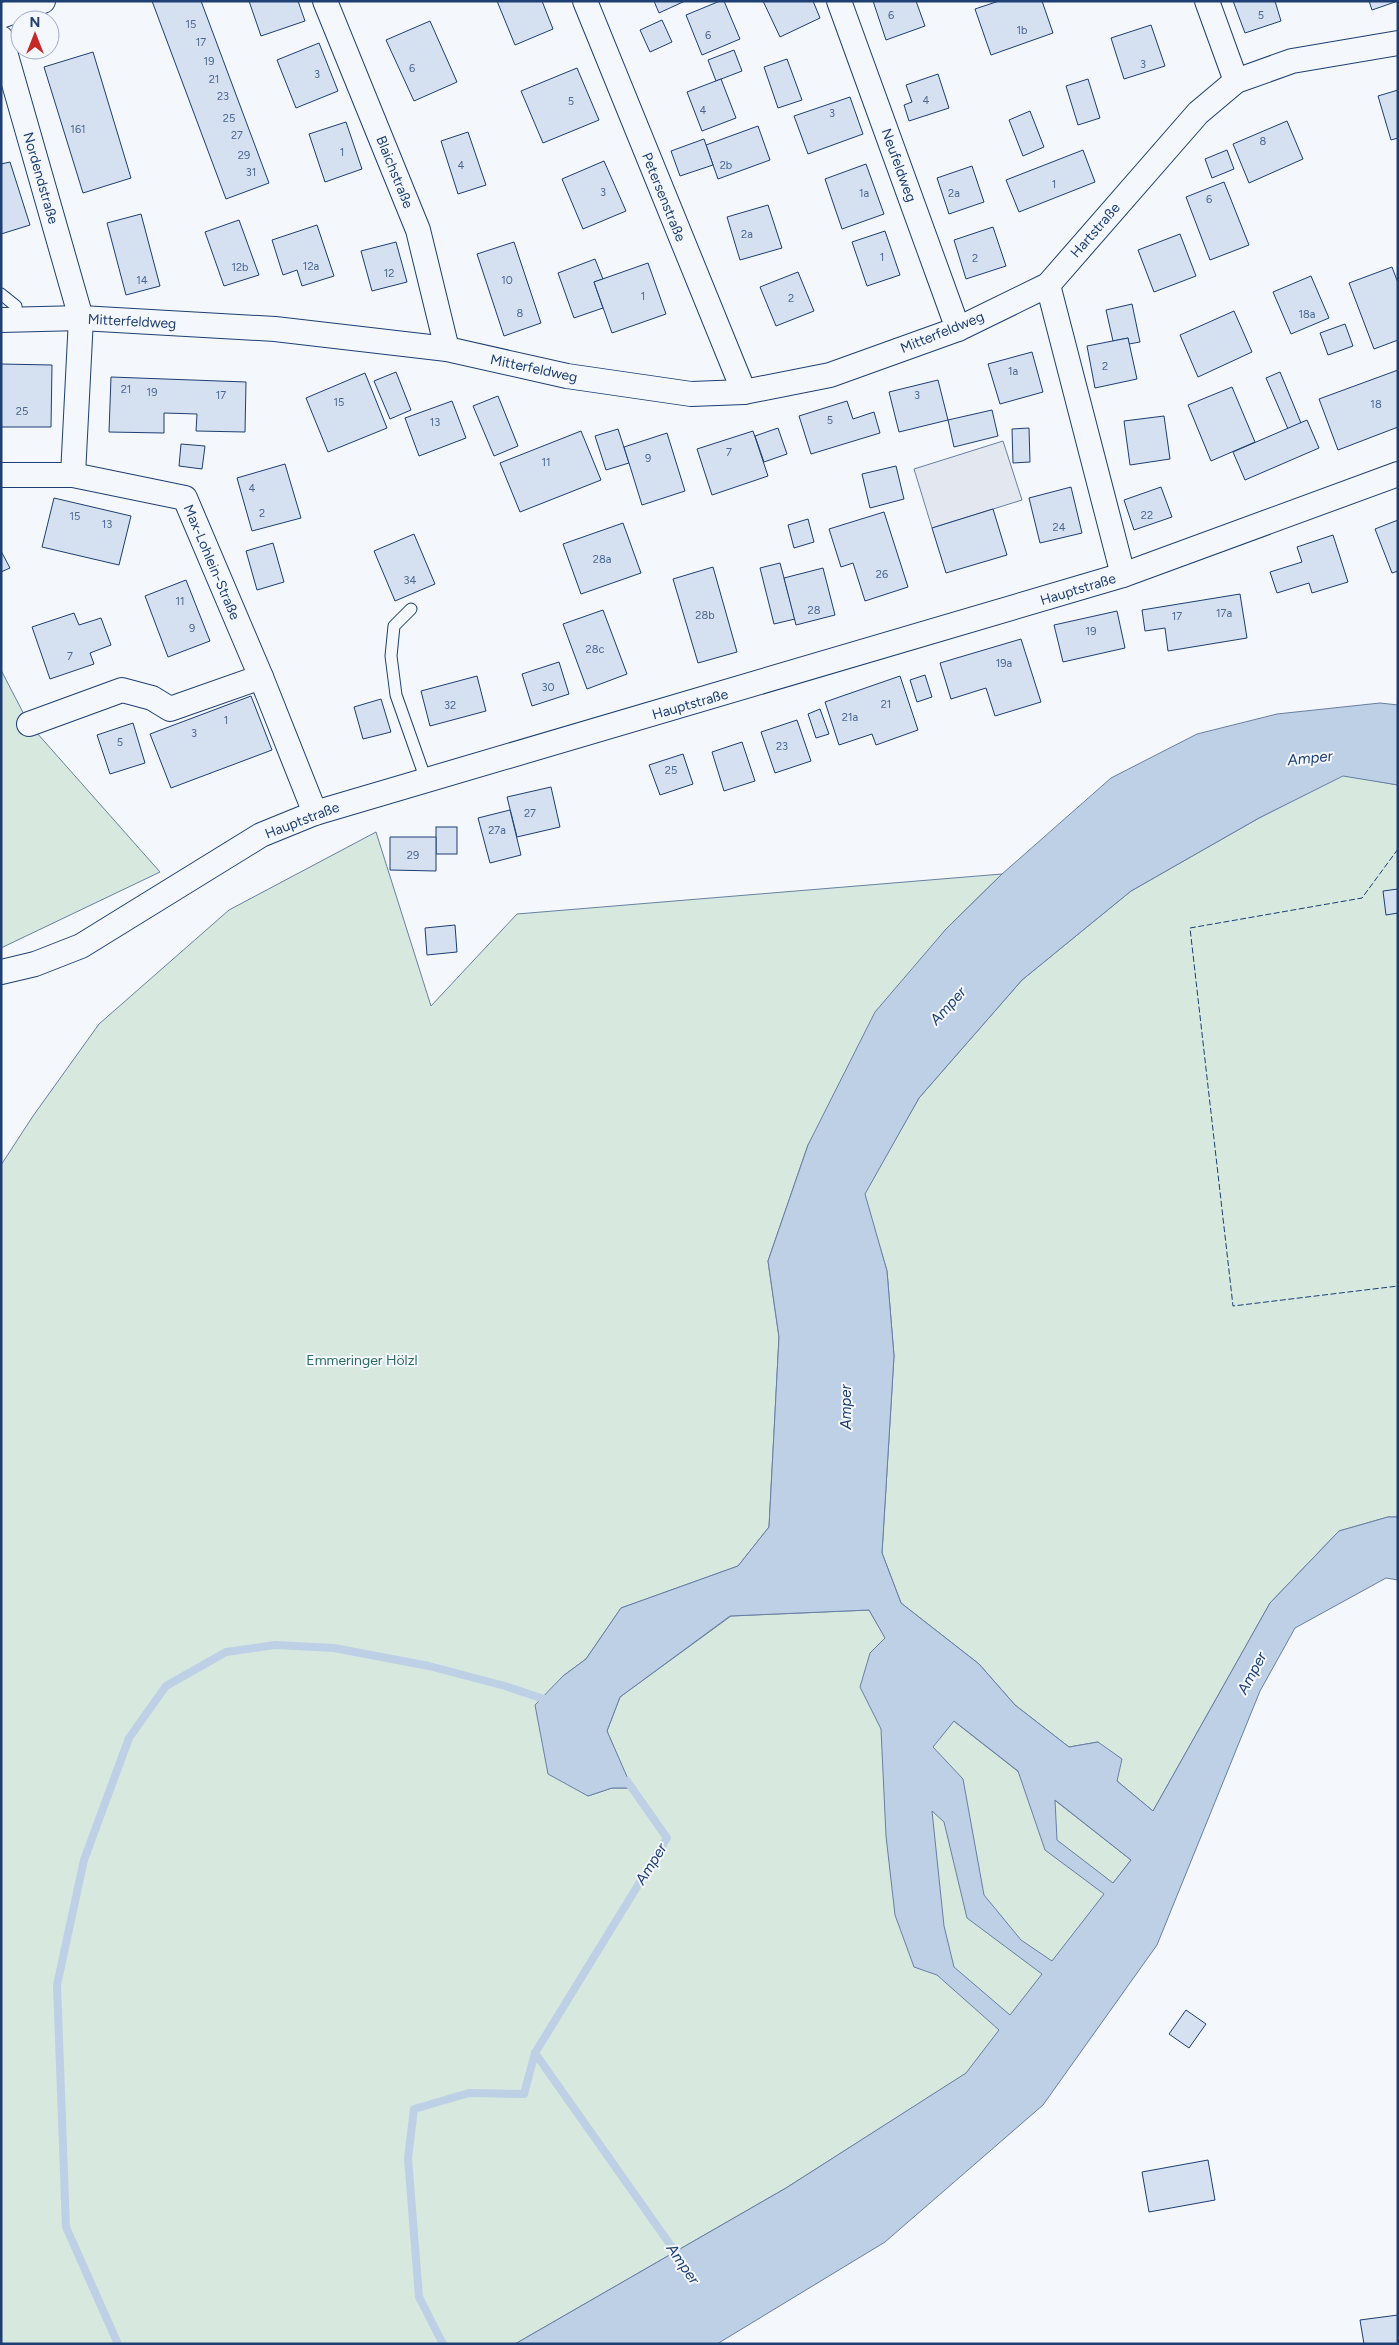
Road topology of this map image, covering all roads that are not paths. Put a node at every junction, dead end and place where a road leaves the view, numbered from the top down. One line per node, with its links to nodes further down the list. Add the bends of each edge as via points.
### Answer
1 (43, 1): 6 (street)
2 (325, 1): 15 (street, Blaichstraße, via 418,230)
3 (585, 1): 16 (street, Petersenstraße)
4 (839, 1): 14 (street, Neufeldweg)
5 (1207, 1): 9 (street)
6 (1, 16)
7 (1, 38): 12 (street, Nordendstraße)
8 (1398, 42): 9 (street, Hartstraße, via 1292,61)
9 (1236, 81): 10 (street, Hartstraße, via 1198,114)
10 (1048, 284): 14 (street, Mitterfeldweg); 20 (street)
11 (1, 294): 13 (lane, via 16,306)
12 (81, 318): 13 (street, Mitterfeldweg); 15 (street, Mitterfeldweg, via 275,329); 17 (street)
13 (9, 320)
14 (958, 329): 16 (street, Mitterfeldweg, via 830,375)
15 (447, 350): 16 (street, Mitterfeldweg, via 586,379 691,394)
16 (744, 392)
17 (73, 474): 19 (street, Max-Lohlein-Straße); 22 (street, Max-Lohlein-Straße, via 185,498)
18 (1398, 474): 20 (street, Hauptstraße)
19 (1, 475)
20 (1123, 575): 24 (street, Hauptstraße)
21 (411, 609): 24 (lane, via 394,626 391,656 396,695)
22 (261, 677): 23 (street, via 170,709 152,698 122,690); 25 (street, Max-Lohlein-Straße)
23 (29, 724)
24 (426, 780): 25 (street, Hauptstraße)
25 (315, 813): 26 (street, Hauptstraße, via 261,835 81,946 35,964)
26 (1, 972)

